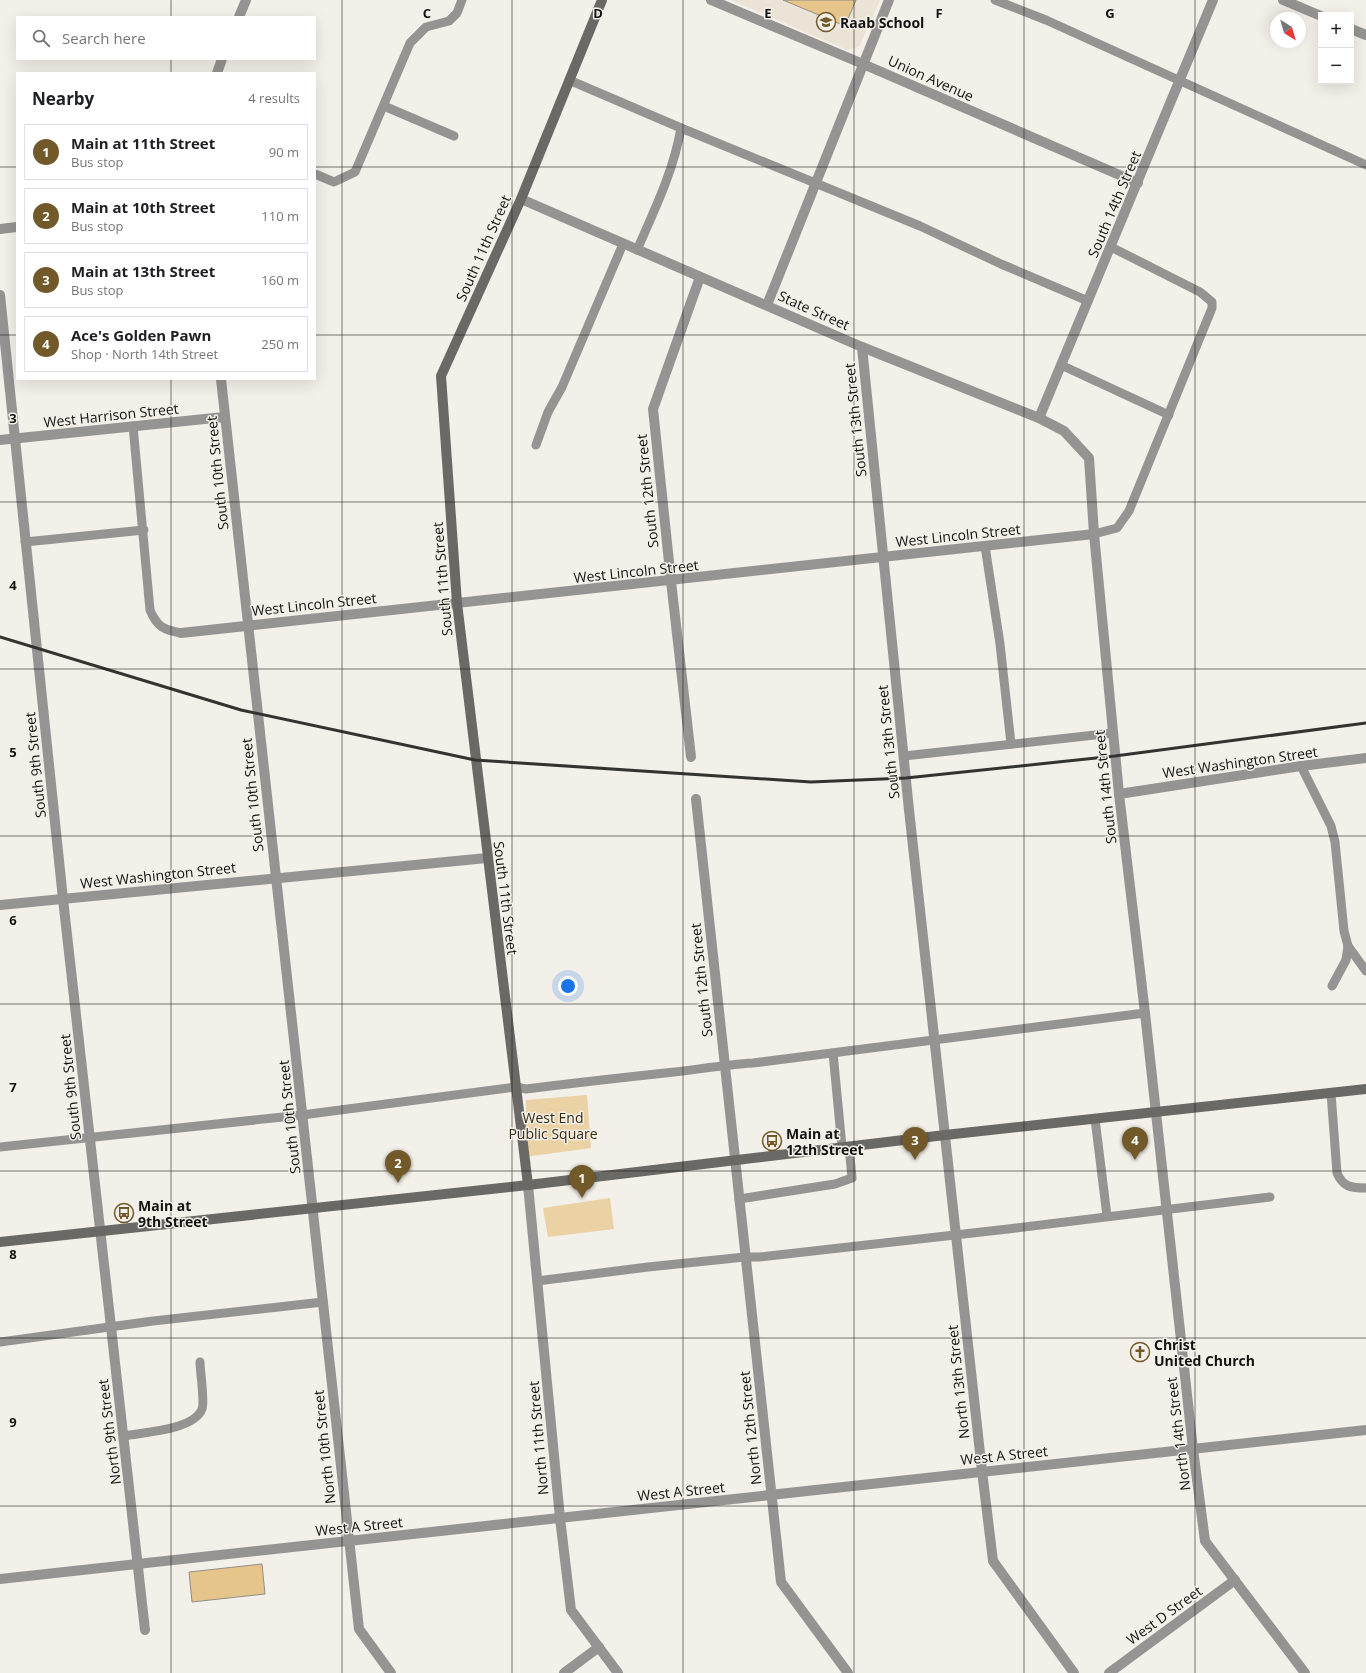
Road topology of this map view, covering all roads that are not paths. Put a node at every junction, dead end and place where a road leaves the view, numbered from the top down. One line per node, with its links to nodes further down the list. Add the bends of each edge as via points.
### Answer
1 (246, 0): 10 (street)
2 (462, 0): 18 (lane, via 457,13 449,21 426,27 410,43)
3 (602, 0): 16 (main road, South 11th Street)
4 (711, 0): 14 (street, Union Avenue)
5 (889, 0): 14 (street)
6 (995, 0): 17 (lane)
7 (1213, 0): 17 (street, South 14th Street)
8 (1283, 0): 9 (street)
9 (1318, 15)
10 (239, 16)
11 (1354, 30): 12 (street)
12 (1366, 35)
13 (222, 60): 15 (street)
14 (863, 64): 23 (street, Union Avenue); 24 (street)
15 (217, 72)
16 (569, 80): 19 (lane); 25 (main road, South 11th Street)
17 (1180, 80): 21 (lane); 23 (street, South 14th Street)
18 (384, 106): 20 (lane); 22 (lane, via 355,172 334,182)
19 (681, 128): 24 (lane); 30 (lane, via 657,204)
20 (454, 136)
21 (1366, 165)
22 (316, 174)
23 (1138, 183): 29 (street, South 14th Street)
24 (815, 184): 33 (lane, via 920,226); 34 (street)
25 (521, 199): 28 (street, State Street); 52 (main road, South 11th Street, via 441,376)
26 (16, 227): 27 (street)
27 (0, 229)
28 (623, 244): 30 (street, State Street); 44 (lane, via 562,387 548,412)
29 (1111, 247): 33 (street, South 14th Street); 38 (lane, via 1200,292 1212,302 1208,321)
30 (637, 250): 31 (street, State Street)
31 (700, 277): 34 (street, State Street); 51 (street, South 12th Street, via 653,409)
32 (0, 295): 42 (street, South 9th Street)
33 (1088, 301): 36 (street, South 14th Street)
34 (767, 305): 35 (street, State Street)
35 (862, 347): 40 (street, State Street); 50 (street, South 13th Street)
36 (1061, 365): 38 (lane); 40 (street, South 14th Street)
37 (221, 380): 39 (street, South 10th Street)
38 (1169, 415): 47 (lane, via 1129,511 1117,528)
39 (224, 417): 41 (street, West Harrison Street); 53 (street, South 10th Street)
40 (1039, 418): 45 (street, State Street, via 1064,432)
41 (134, 426): 42 (street, West Harrison Street); 46 (lane)
42 (15, 439): 43 (street, West Harrison Street); 48 (street, South 9th Street)
43 (0, 440)
44 (536, 445)
45 (1088, 458): 47 (street, South 14th Street)
46 (144, 530): 48 (lane); 54 (lane, via 150,610 154,620 165,630)
47 (1094, 534): 49 (street, West Lincoln Street); 55 (street, South 14th Street)
48 (26, 542): 65 (street, South 9th Street)
49 (985, 546): 50 (street, West Lincoln Street); 56 (lane, via 1000,644)
50 (883, 557): 51 (street, West Lincoln Street); 57 (street, South 13th Street)
51 (671, 582): 52 (street, West Lincoln Street); 58 (street, South 12th Street)
52 (457, 603): 53 (street, West Lincoln Street); 63 (main road, South 11th Street)
53 (248, 626): 54 (street, West Lincoln Street); 64 (street, South 10th Street)
54 (181, 633)
55 (1113, 733): 56 (lane); 61 (street, South 14th Street)
56 (1011, 744): 57 (lane)
57 (904, 756): 71 (street, South 13th Street)
58 (691, 757)
59 (1366, 758): 60 (street, West Washington Street)
60 (1301, 766): 61 (street, West Washington Street); 67 (lane, via 1331,826)
61 (1119, 794): 70 (street, South 14th Street)
62 (696, 798): 73 (street, South 12th Street)
63 (487, 858): 64 (street, West Washington Street); 74 (main road, South 11th Street)
64 (276, 878): 65 (street, West Washington Street); 78 (street, South 10th Street)
65 (63, 899): 66 (street, West Washington Street); 81 (street, South 9th Street)
66 (0, 905)
67 (1348, 946): 68 (lane); 69 (lane, via 1346,960)
68 (1366, 971)
69 (1332, 986)
70 (1145, 1013): 71 (lane); 77 (street, South 14th Street)
71 (935, 1041): 72 (lane); 80 (street, South 13th Street)
72 (833, 1054): 73 (lane); 82 (lane)
73 (724, 1065): 74 (lane, via 526,1089); 84 (street, South 12th Street)
74 (516, 1087): 78 (lane); 85 (main road, South 11th Street)
75 (1366, 1089): 76 (main road)
76 (1331, 1093): 77 (main road); 86 (lane, via 1341,1182 1356,1188)
77 (1156, 1112): 79 (main road); 90 (street, North 14th Street)
78 (302, 1114): 81 (lane); 89 (street, South 10th Street)
79 (1095, 1119): 80 (main road); 91 (lane)
80 (945, 1135): 82 (main road); 93 (street, North 13th Street)
81 (90, 1137): 83 (lane); 92 (street, South 9th Street)
82 (845, 1146): 84 (main road); 88 (lane, via 852,1178 835,1184)
83 (0, 1147)
84 (735, 1160): 85 (main road); 88 (street, North 12th Street)
85 (528, 1185): 89 (main road); 96 (street, North 11th Street)
86 (1366, 1188)
87 (1270, 1197): 90 (lane)
88 (739, 1199): 95 (street, North 12th Street)
89 (313, 1208): 92 (main road); 97 (street, North 10th Street)
90 (1167, 1210): 91 (lane); 103 (street, North 14th Street)
91 (1106, 1216): 93 (lane)
92 (100, 1231): 94 (main road); 98 (street, North 9th Street)
93 (956, 1234): 95 (lane); 104 (street, North 13th Street)
94 (0, 1242)
95 (745, 1257): 96 (lane); 105 (street, North 12th Street)
96 (537, 1281): 106 (street, North 11th Street)
97 (323, 1302): 98 (lane); 107 (street, North 10th Street)
98 (111, 1327): 99 (lane); 102 (street, North 9th Street)
99 (0, 1342)
100 (200, 1362): 102 (lane, via 202,1408 195,1419 184,1425)
101 (1366, 1430): 103 (street, West A Street)
102 (124, 1436): 108 (street, North 9th Street)
103 (1193, 1449): 104 (street, West A Street); 110 (street, North 14th Street, via 1205,1541)
104 (982, 1471): 105 (street, West A Street); 117 (street, North 13th Street, via 993,1561)
105 (771, 1494): 106 (street, West A Street); 116 (street, North 12th Street, via 781,1582)
106 (560, 1518): 107 (street, West A Street); 112 (street, North 11th Street, via 571,1610)
107 (348, 1541): 108 (street, West A Street); 113 (street, North 10th Street, via 359,1629)
108 (138, 1564): 109 (street, West A Street); 111 (street, North 9th Street)
109 (0, 1579)
110 (1235, 1580): 118 (street, West D Street); 119 (street, North 14th Street)
111 (145, 1630)
112 (599, 1647): 114 (street); 115 (street, North 11th Street)
113 (391, 1673)
114 (564, 1673)
115 (618, 1673)
116 (848, 1673)
117 (1074, 1673)
118 (1109, 1673)
119 (1305, 1673)

